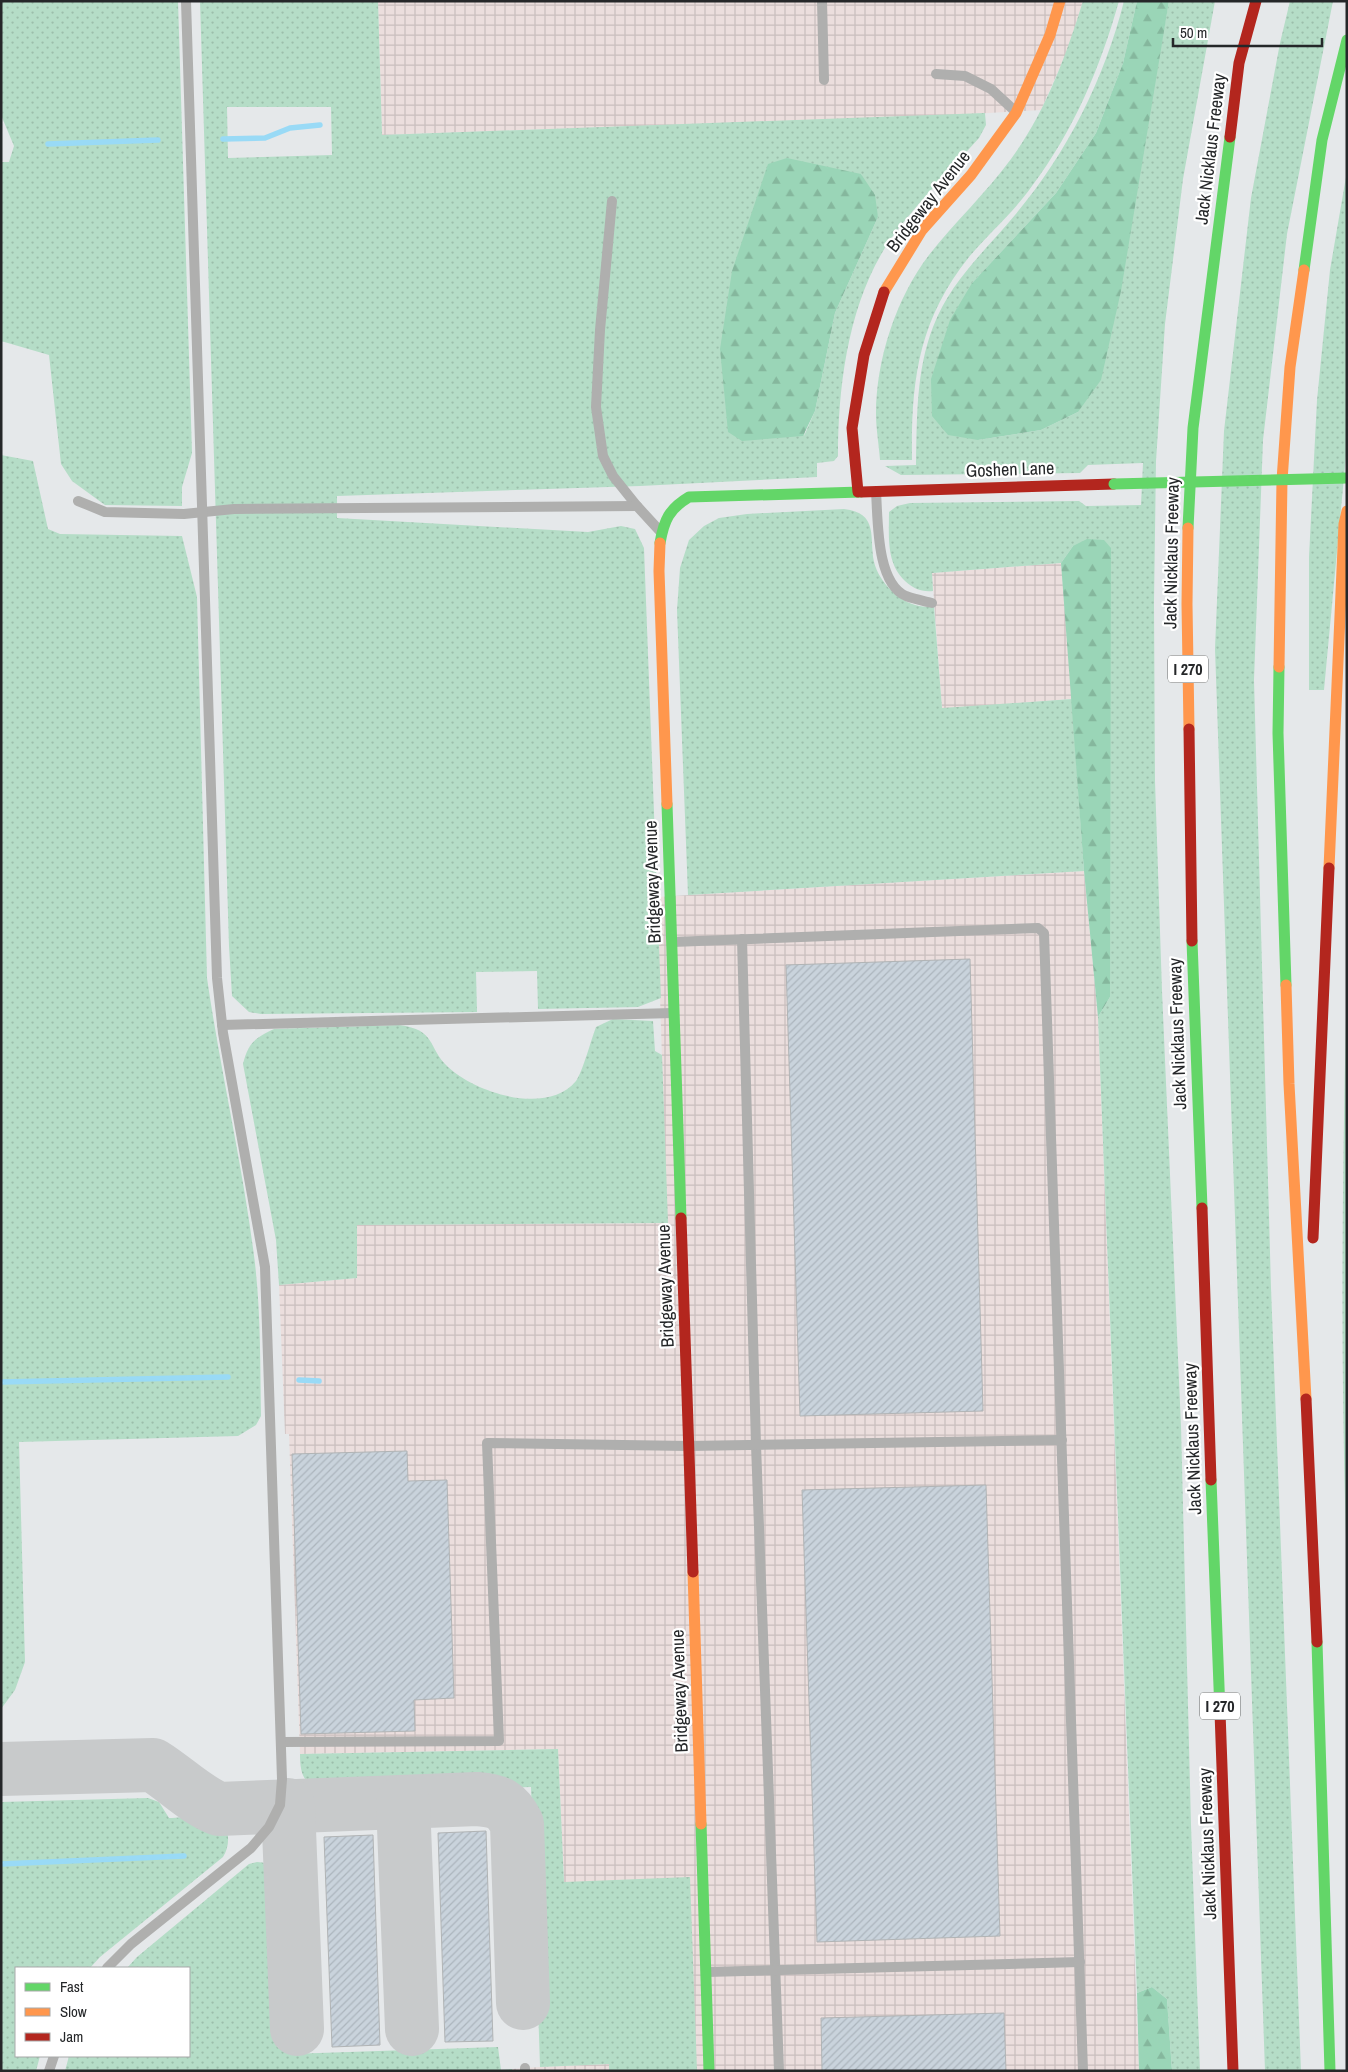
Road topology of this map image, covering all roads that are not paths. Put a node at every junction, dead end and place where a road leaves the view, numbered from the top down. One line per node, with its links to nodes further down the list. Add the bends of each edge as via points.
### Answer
1 (186, 1): 16 (lane)
2 (822, 1): 7 (lane)
3 (1060, 1): 8 (main road, Bridgeway Avenue, via 1050,35)
4 (1256, 1): 38 (main road, Jack Nicklaus Freeway / I 270, via 1239,63 1193,428 1187,604 1192,944)
5 (1347, 40): 24 (main road, via 1322,140 1290,367 1282,480 1278,734 1289,1084)
6 (936, 74): 8 (lane, via 965,76 991,89)
7 (824, 80)
8 (1016, 113): 12 (main road, Bridgeway Avenue, via 971,175 922,230 884,290 864,355 852,428)
9 (612, 201): 15 (lane, via 596,407 603,456 613,476)
10 (1347, 478): 11 (main road, Goshen Lane, bridge)
11 (876, 491): 12 (main road, Goshen Lane); 19 (lane, via 881,553 887,578 904,596)
12 (858, 492): 14 (main road, Goshen Lane, via 689,497)
13 (78, 502): 16 (lane, via 105,512)
14 (676, 505): 18 (main road, Bridgeway Avenue)
15 (636, 506): 16 (lane); 18 (lane)
16 (202, 512): 23 (lane, via 217,978)
17 (1347, 512): 24 (main road)
18 (661, 532): 21 (main road, Bridgeway Avenue)
19 (932, 603)
20 (742, 940): 21 (lane); 25 (lane, via 1038,928 1044,933); 26 (lane)
21 (672, 942): 22 (main road, Bridgeway Avenue)
22 (674, 1013): 23 (lane); 27 (main road, Bridgeway Avenue)
23 (222, 1025): 28 (lane, via 265,1267)
24 (1304, 1359): 39 (main road, via 1313,1524)
25 (1062, 1440): 26 (lane); 29 (lane)
26 (756, 1445): 27 (lane); 31 (lane)
27 (688, 1446): 28 (lane, via 487,1443 499,1741); 32 (main road, Bridgeway Avenue)
28 (281, 1742): 30 (lane, via 280,1805 269,1827 251,1848 131,1944)
29 (1080, 1962): 31 (lane); 37 (lane)
30 (108, 1967)
31 (775, 1970): 32 (lane); 36 (lane)
32 (705, 1972): 35 (main road, Bridgeway Avenue)
33 (54, 2057): 34 (lane)
34 (49, 2071)
35 (709, 2071)
36 (779, 2071)
37 (1084, 2071)
38 (1233, 2071)
39 (1330, 2071)

